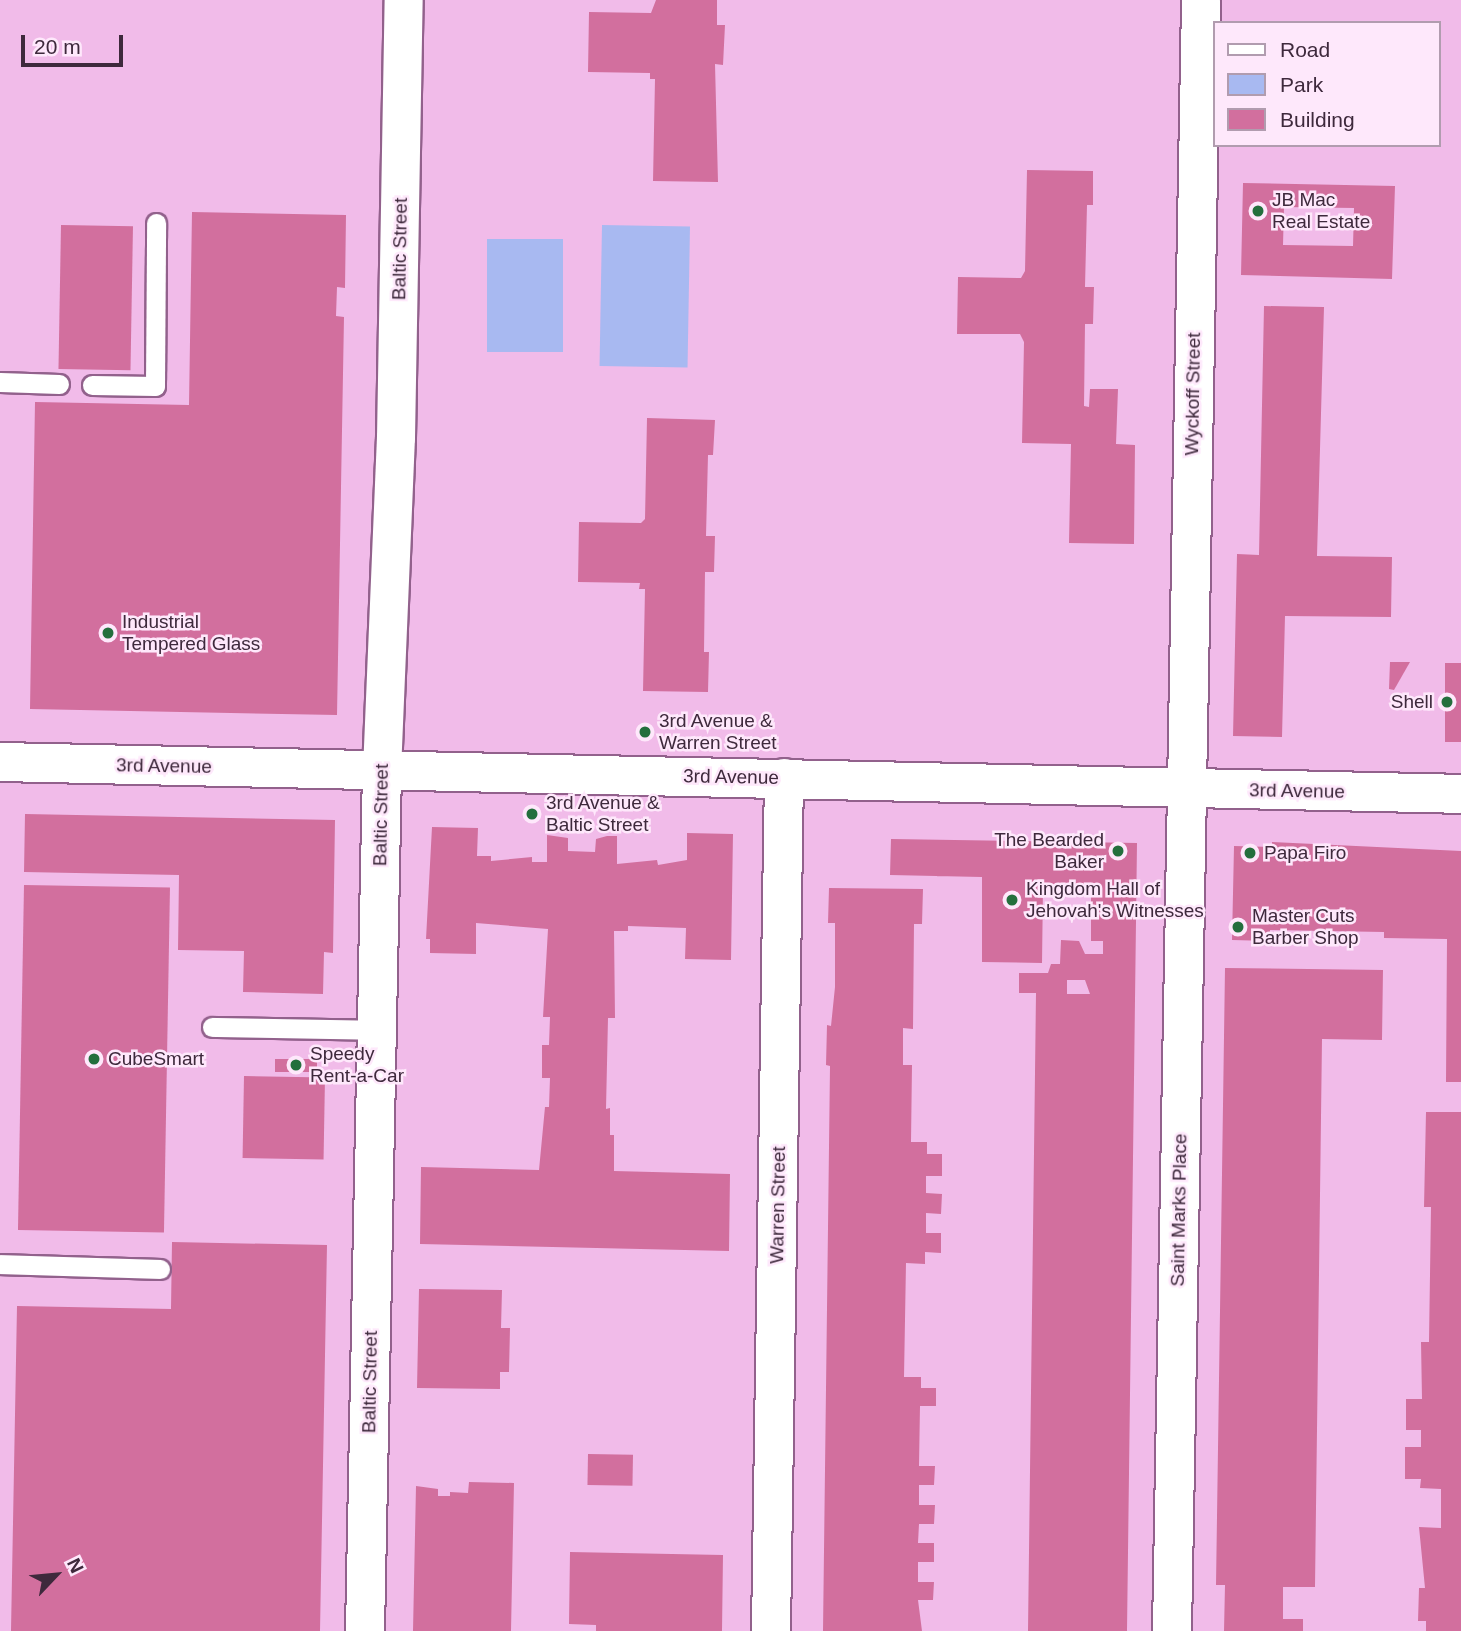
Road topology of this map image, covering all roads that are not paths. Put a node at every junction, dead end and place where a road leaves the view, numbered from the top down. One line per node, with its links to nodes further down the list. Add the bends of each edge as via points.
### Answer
1 (404, 0): 8 (street, Baltic Street, via 396,438)
2 (1201, 0): 10 (street, Wyckoff Street)
3 (156, 223): 6 (lane, via 155,386)
4 (0, 382): 5 (lane)
5 (59, 384)
6 (92, 384)
7 (0, 762): 8 (street, 3rd Avenue)
8 (382, 771): 9 (street, 3rd Avenue); 13 (street, Baltic Street)
9 (784, 778): 10 (street, 3rd Avenue); 17 (street, Warren Street)
10 (1186, 788): 11 (street, 3rd Avenue); 18 (street, Saint Marks Place)
11 (1461, 794)
12 (212, 1027): 13 (lane)
13 (377, 1030): 16 (street, Baltic Street)
14 (0, 1264): 15 (lane)
15 (160, 1269)
16 (365, 1631)
17 (771, 1631)
18 (1172, 1631)

